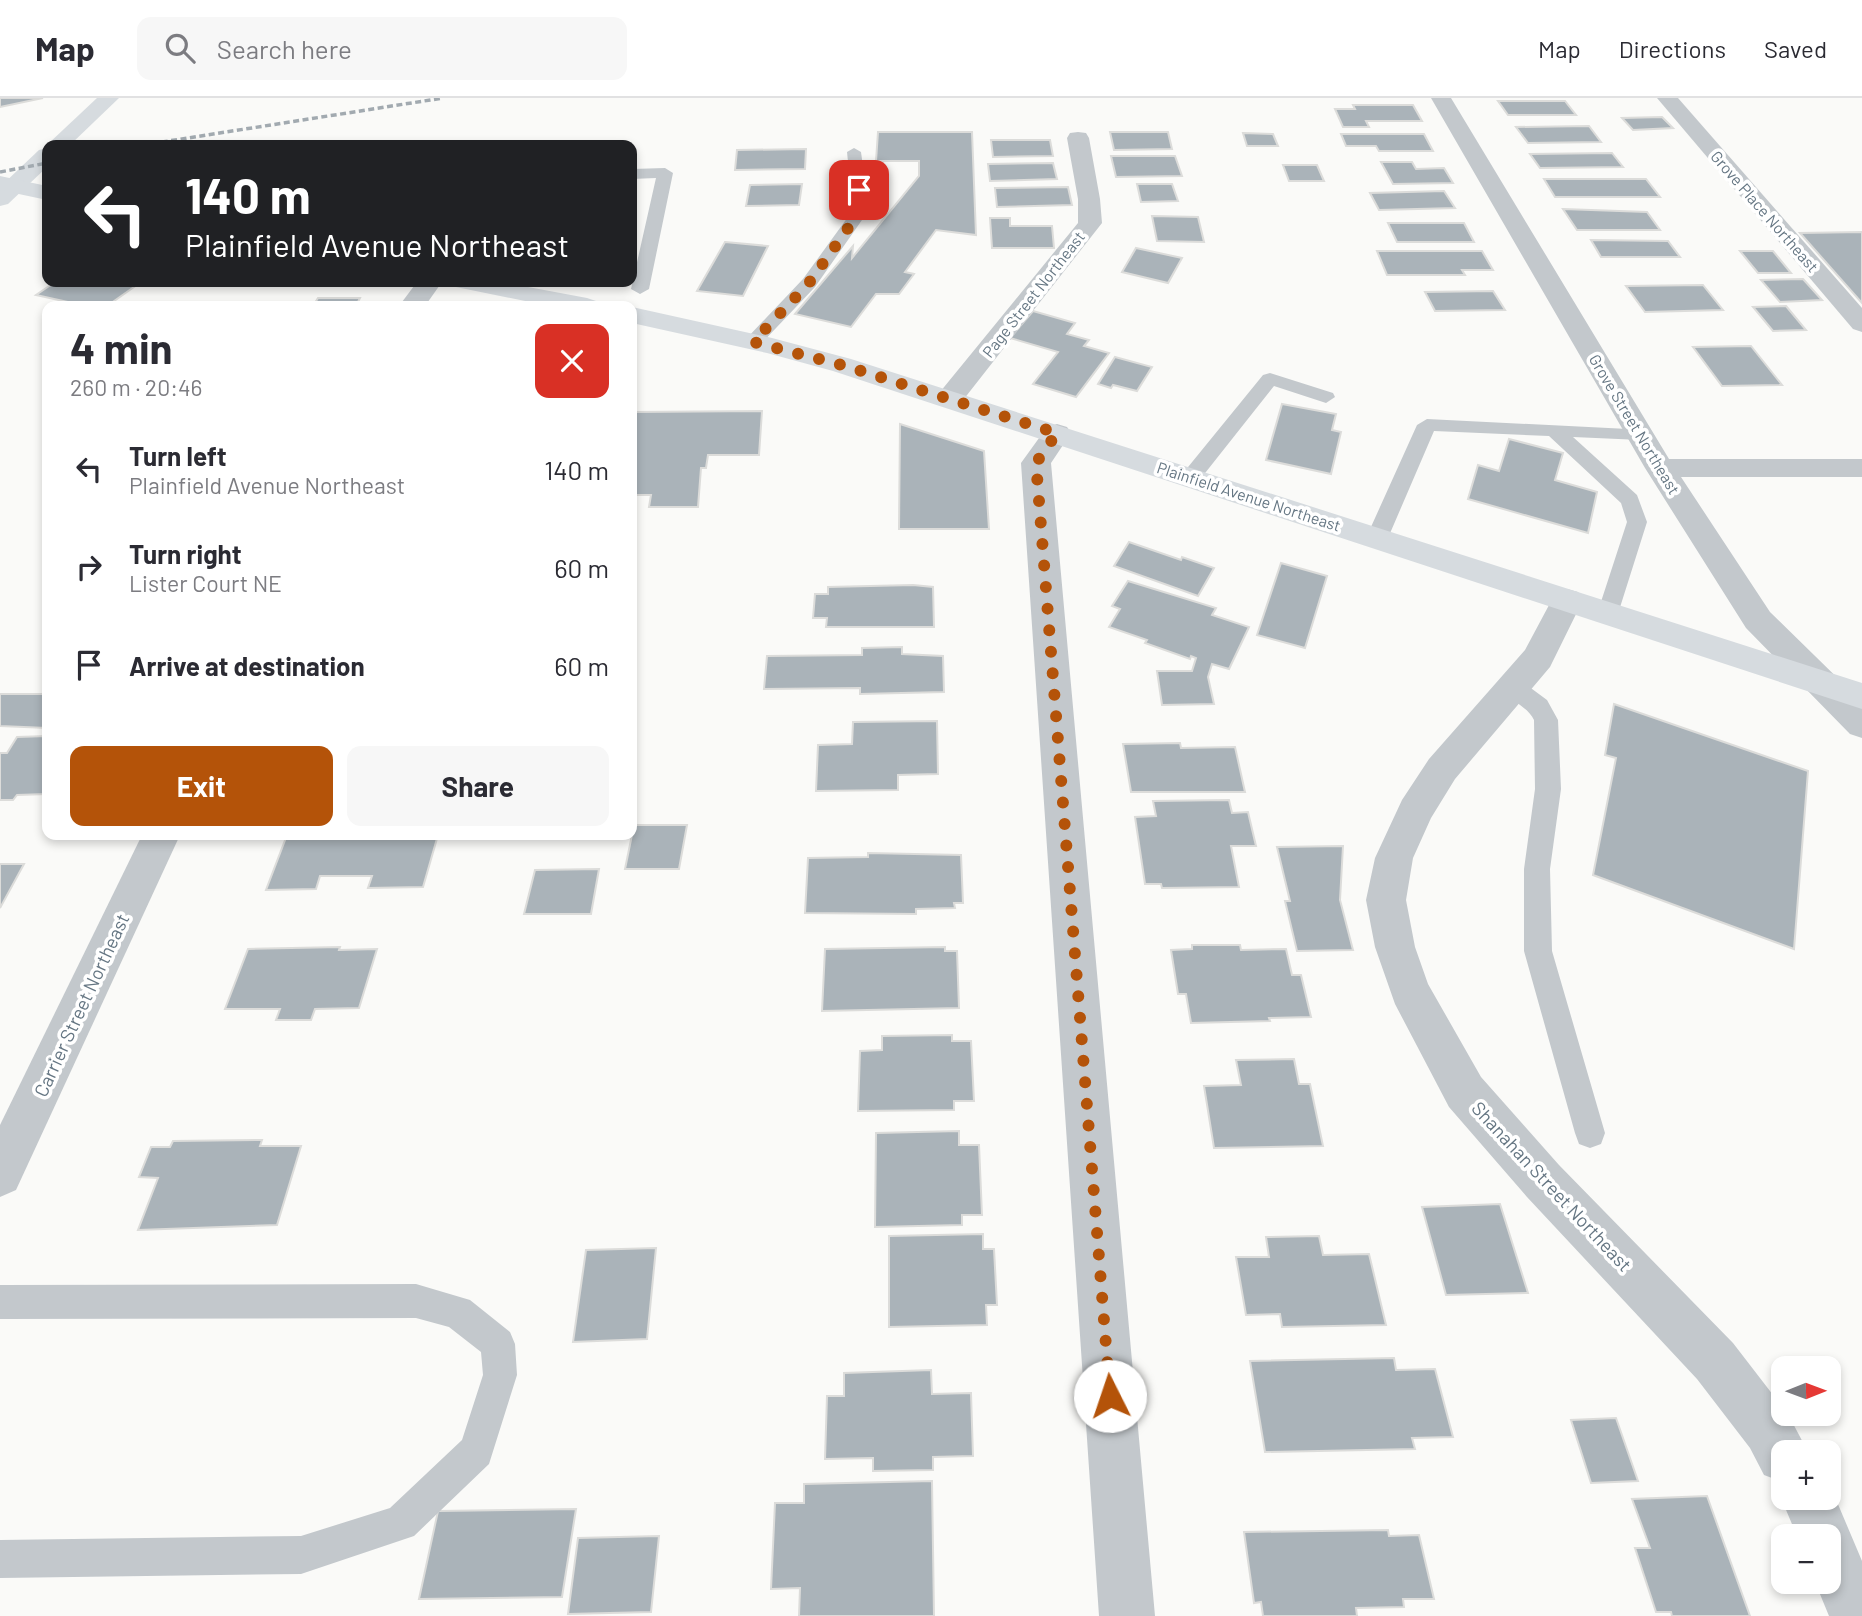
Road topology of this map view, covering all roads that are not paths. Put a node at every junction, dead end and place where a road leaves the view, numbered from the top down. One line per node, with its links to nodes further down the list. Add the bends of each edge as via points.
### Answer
1 (109, 98): 5 (main road)
2 (1441, 98): 21 (street, Grove Street Northeast)
3 (1667, 98): 15 (street, Grove Place Northeast)
4 (1078, 138): 18 (street, Page Street Northeast, via 1090,223)
5 (63, 140)
6 (854, 152): 16 (lane, via 861,210 809,283)
7 (42, 159): 9 (main road)
8 (637, 174): 13 (lane, via 665,173)
9 (5, 189): 10 (main road)
10 (42, 193)
11 (515, 287): 12 (main road)
12 (542, 301)
13 (637, 306)
14 (637, 311): 16 (main road, Plainfield Avenue Northeast)
15 (1862, 324)
16 (753, 342): 18 (main road, Plainfield Avenue Northeast)
17 (1326, 397): 24 (lane, via 1270,379)
18 (950, 398): 20 (main road, Plainfield Avenue Northeast)
19 (1554, 430): 21 (lane); 25 (lane, via 1427,425); 27 (lane, via 1630,500 1637,522)
20 (1057, 433): 24 (main road, Plainfield Avenue Northeast); 39 (street, via 1036,463)
21 (1641, 434): 22 (street, Grove Street Northeast)
22 (1660, 468): 23 (street); 28 (street, Grove Street Northeast, via 1758,620)
23 (1862, 468)
24 (1191, 477): 25 (main road, Plainfield Avenue Northeast)
25 (1377, 538): 26 (main road, Plainfield Avenue Northeast)
26 (1567, 600): 27 (main road, Plainfield Avenue Northeast); 29 (street, Shanahan Street Northeast, via 1538,658)
27 (1608, 614): 28 (main road, Plainfield Avenue Northeast)
28 (1821, 683): 30 (main road, Plainfield Avenue Northeast); 31 (street, Grove Street Northeast)
29 (1512, 686): 33 (lane, via 1539,706 1546,720 1548,789 1537,869 1538,951); 36 (street, Shanahan Street Northeast, via 1442,769 1415,811 1394,858 1386,900 1409,991 1465,1092 1715,1361)
30 (1862, 696)
31 (1862, 724)
32 (159, 840): 34 (street, Carrier Street Northeast)
33 (1590, 1133)
34 (0, 1174)
35 (0, 1302): 37 (lane, via 416,1301 458,1312 498,1344 500,1375 476,1451 401,1523 301,1555)
36 (1774, 1440)
37 (0, 1559)
38 (1841, 1577): 40 (street)
39 (1127, 1616)
40 (1857, 1616)

